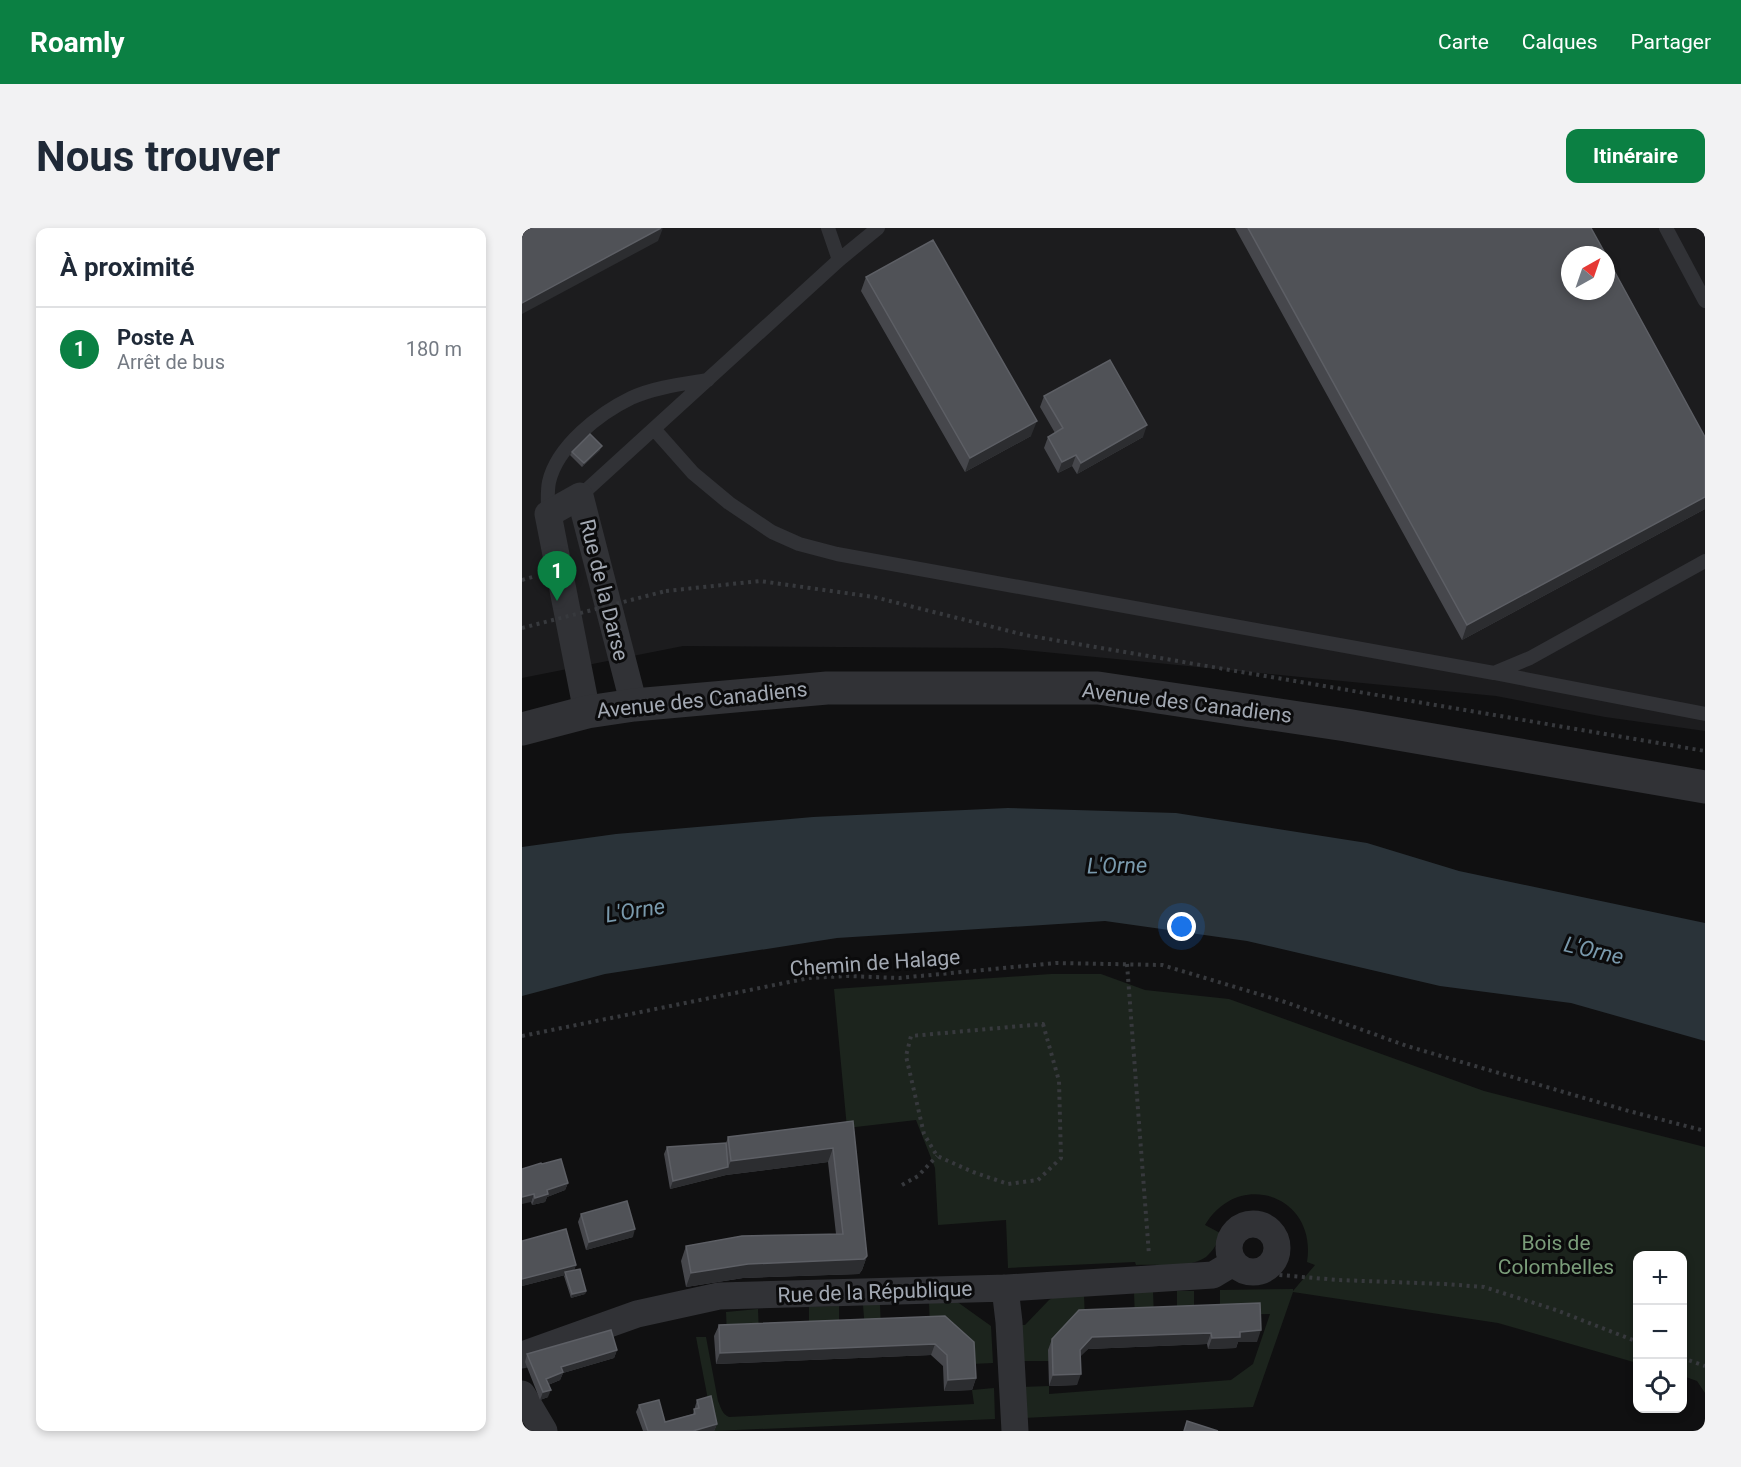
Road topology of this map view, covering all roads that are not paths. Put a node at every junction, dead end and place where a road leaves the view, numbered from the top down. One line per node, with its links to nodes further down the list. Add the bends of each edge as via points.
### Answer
1 (828, 228): 4 (lane)
2 (878, 228): 4 (lane)
3 (1666, 228): 5 (lane)
4 (839, 260): 6 (lane)
5 (1705, 301)
6 (708, 380): 7 (lane); 9 (lane, via 633,398 604,414 572,441 557,460 549,482)
7 (654, 429): 8 (lane); 11 (lane, via 693,473 729,503 771,532 799,544)
8 (580, 496): 9 (street, Rue de la Darse); 12 (street, Rue de la Darse)
9 (548, 514): 13 (street, Rue de la Darse)
10 (1705, 561): 11 (lane, via 1530,658)
11 (1494, 673): 14 (lane)
12 (634, 705): 13 (street, Avenue des Canadiens); 16 (street, Avenue des Canadiens, via 827,688 1098,688 1346,725)
13 (587, 712): 15 (street, Avenue des Canadiens)
14 (1705, 714)
15 (522, 729)
16 (1705, 787)
17 (1243, 1268): 18 (street, Rue de la République, via 1213,1275)
18 (1005, 1288): 19 (street, Rue de la République, via 719,1296 637,1314); 22 (street)
19 (522, 1355)
20 (522, 1394): 21 (street)
21 (544, 1431)
22 (1015, 1431)

